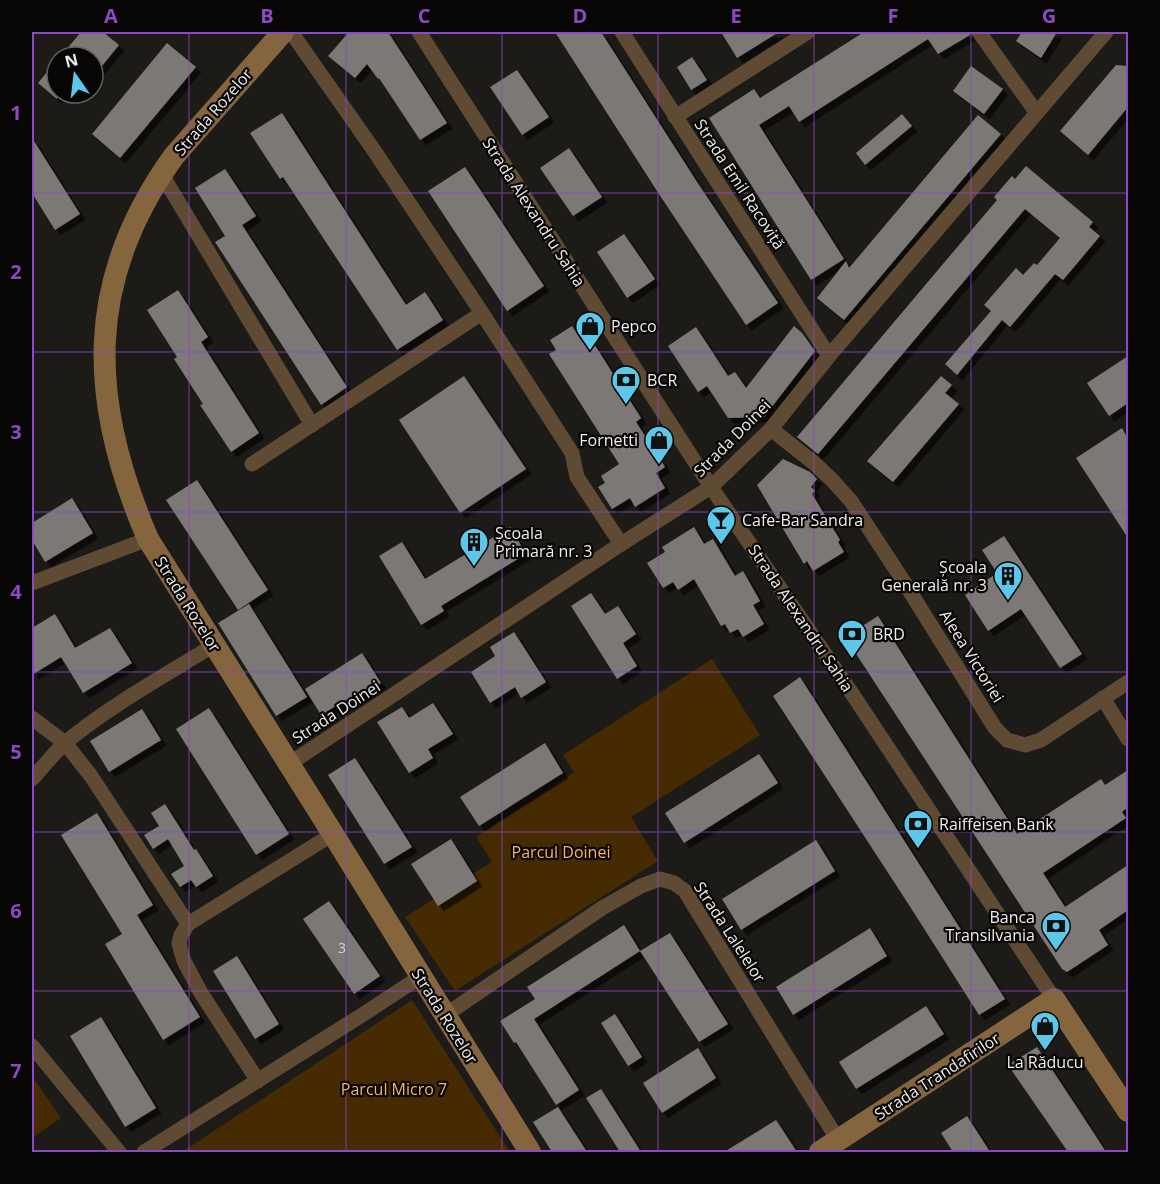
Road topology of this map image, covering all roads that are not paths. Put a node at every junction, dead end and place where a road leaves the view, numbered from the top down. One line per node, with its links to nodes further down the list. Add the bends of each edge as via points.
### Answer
1 (283, 32): 10 (street, Strada Rozelor)
2 (291, 32): 11 (street)
3 (419, 32): 16 (street, Strada Alexandru Sahia)
4 (622, 32): 9 (street, Strada Emil Racoviță)
5 (808, 32): 9 (street)
6 (979, 32): 8 (street)
7 (1106, 32): 8 (street, Strada Doinei)
8 (1036, 112): 12 (street, Strada Doinei)
9 (675, 117): 12 (street, Strada Emil Racoviță)
10 (161, 173): 13 (street); 17 (street, Strada Rozelor, via 124,245 105,329 104,368 110,423 123,477)
11 (482, 313): 13 (street); 18 (street, via 572,453 577,477)
12 (829, 356): 14 (street, Strada Doinei)
13 (312, 425): 15 (street)
14 (771, 429): 16 (street, Strada Doinei); 22 (street, Aleea Victoriei, via 814,463 851,501 995,728 1007,740 1025,745 1041,740)
15 (252, 464)
16 (711, 487): 18 (street, Strada Doinei); 31 (street, Strada Alexandru Sahia)
17 (148, 539): 19 (street); 20 (street, Strada Rozelor)
18 (621, 544): 26 (street, Strada Doinei)
19 (32, 583)
20 (214, 645): 25 (street); 26 (street, Strada Rozelor)
21 (1128, 682): 22 (street, Aleea Victoriei)
22 (1103, 699): 24 (street)
23 (32, 718): 25 (street)
24 (1128, 739)
25 (65, 743): 27 (street); 29 (street)
26 (289, 764): 28 (street, Strada Rozelor)
27 (32, 779)
28 (333, 834): 29 (street); 30 (street, Strada Rozelor)
29 (188, 924): 34 (street, via 179,945 184,961)
30 (420, 977): 32 (street, Strada Rozelor); 34 (street)
31 (1054, 999): 35 (street, Strada Alexandru Sahia); 36 (street, Strada Trandafirilor)
32 (444, 1016): 36 (street, Strada Lalelelor, via 602,908 660,879 674,883 685,891); 39 (street, Strada Rozelor)
33 (32, 1046): 37 (street)
34 (258, 1081): 38 (street)
35 (1128, 1111)
36 (829, 1146)
37 (119, 1152)
38 (144, 1152)
39 (530, 1152)

